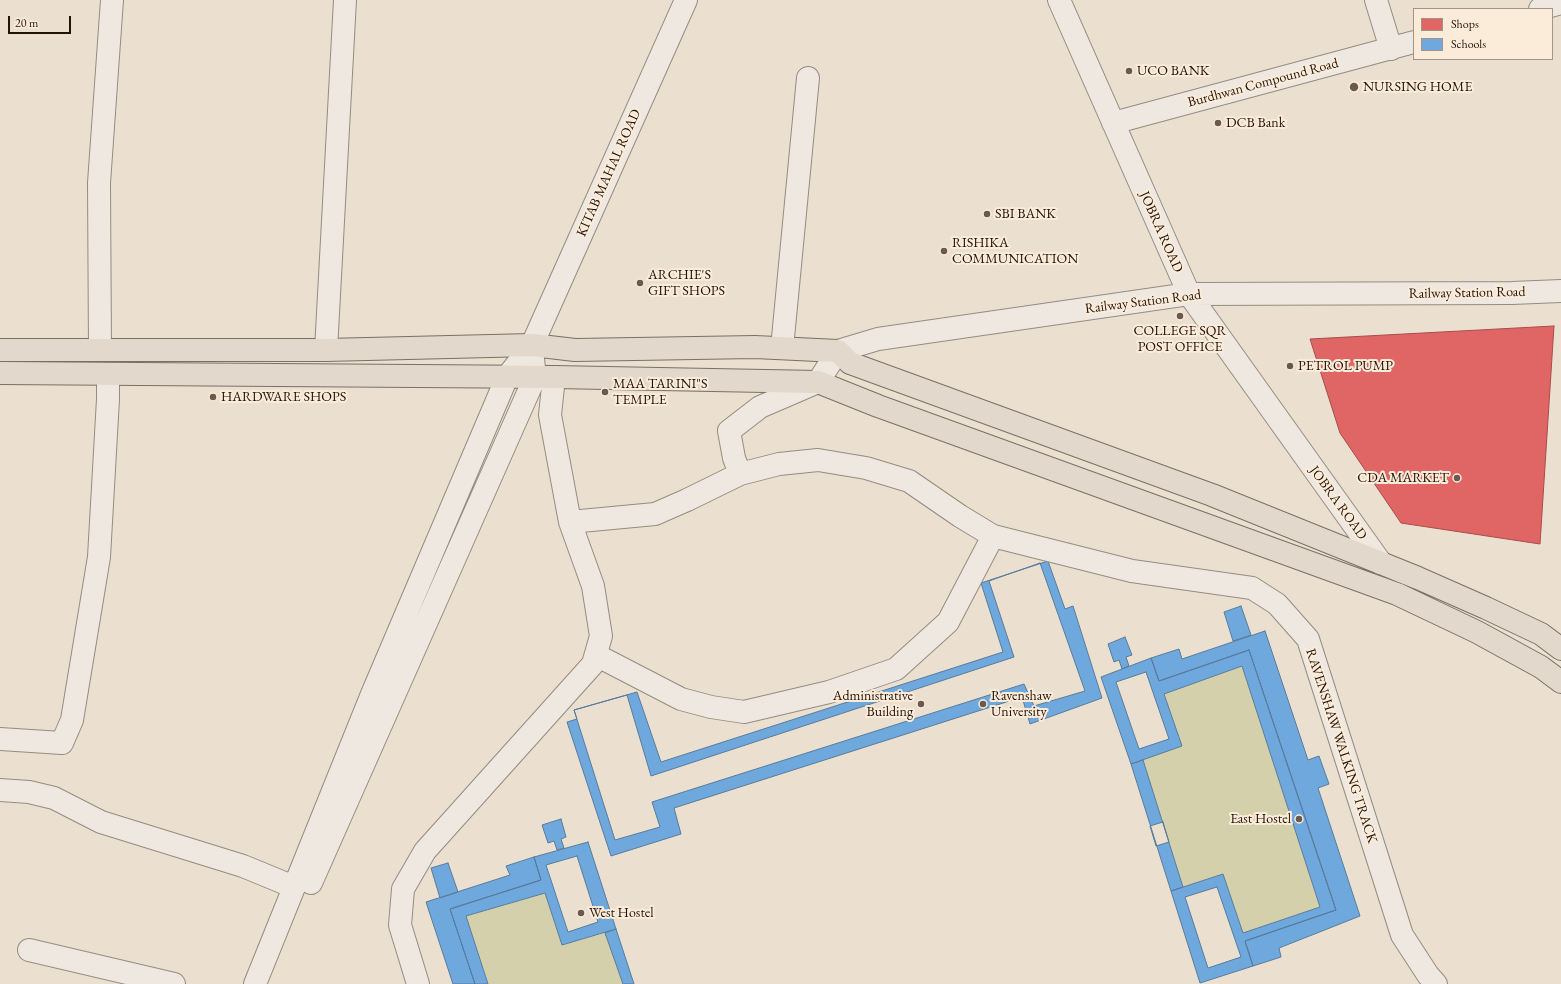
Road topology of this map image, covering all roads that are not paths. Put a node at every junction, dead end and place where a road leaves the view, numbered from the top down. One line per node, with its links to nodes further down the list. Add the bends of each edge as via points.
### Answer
1 (112, 0): 17 (street, via 99,182)
2 (345, 0): 18 (street)
3 (686, 0): 14 (street, KITAB MAHAL ROAD)
4 (1058, 0): 11 (street, JOBRA ROAD)
5 (1376, 0): 9 (street)
6 (1561, 3): 7 (street)
7 (1544, 8)
8 (1413, 42): 9 (street, Burdhwan Compound Road)
9 (1391, 49): 11 (street, Burdhwan Compound Road)
10 (808, 78): 15 (street)
11 (1113, 123): 13 (street, JOBRA ROAD)
12 (1561, 291): 13 (street, Railway Station Road)
13 (1189, 294): 19 (street, Railway Station Road, via 878,339); 28 (street, JOBRA ROAD)
14 (532, 345): 15 (main road, via 575,350); 18 (main road); 22 (street, KITAB MAHAL ROAD); 23 (street)
15 (782, 348): 19 (main road)
16 (0, 350): 17 (main road)
17 (100, 350): 18 (main road)
18 (326, 350)
19 (838, 351): 24 (street); 28 (main road, via 850,363 1212,495)
20 (0, 373): 21 (main road)
21 (108, 374): 22 (main road); 33 (street, via 99,557 72,720 62,743)
22 (507, 377): 23 (main road); 35 (street, KITAB MAHAL ROAD, via 375,687)
23 (544, 377): 24 (main road); 26 (street); 39 (street, via 312,881)
24 (818, 382): 25 (street, via 760,407 729,430); 29 (main road)
25 (740, 474): 26 (street, RAVENSHAW WALKING TRACK, via 655,514); 27 (street, RAVENSHAW WALKING TRACK, via 779,464 818,460 866,468 909,481)
26 (570, 522): 31 (street, via 593,586 601,636)
27 (993, 536): 31 (street, via 948,622 896,669 829,692 744,712 711,707 681,699); 41 (street, RAVENSHAW WALKING TRACK, via 1132,571 1252,588 1277,604 1308,639 1402,935)
28 (1381, 563): 29 (main road); 30 (main road, via 1486,608 1540,634)
29 (1397, 594): 32 (main road, via 1477,632 1541,667)
30 (1561, 649)
31 (596, 654): 40 (street, via 593,664 425,851 403,889 400,925)
32 (1561, 682)
33 (0, 738)
34 (0, 790): 35 (street, via 29,792 54,798 101,822 243,866)
35 (294, 887): 38 (street, KITAB MAHAL ROAD)
36 (29, 950): 37 (street)
37 (174, 984)
38 (254, 984)
39 (270, 984)
40 (418, 984)
41 (1436, 984)

